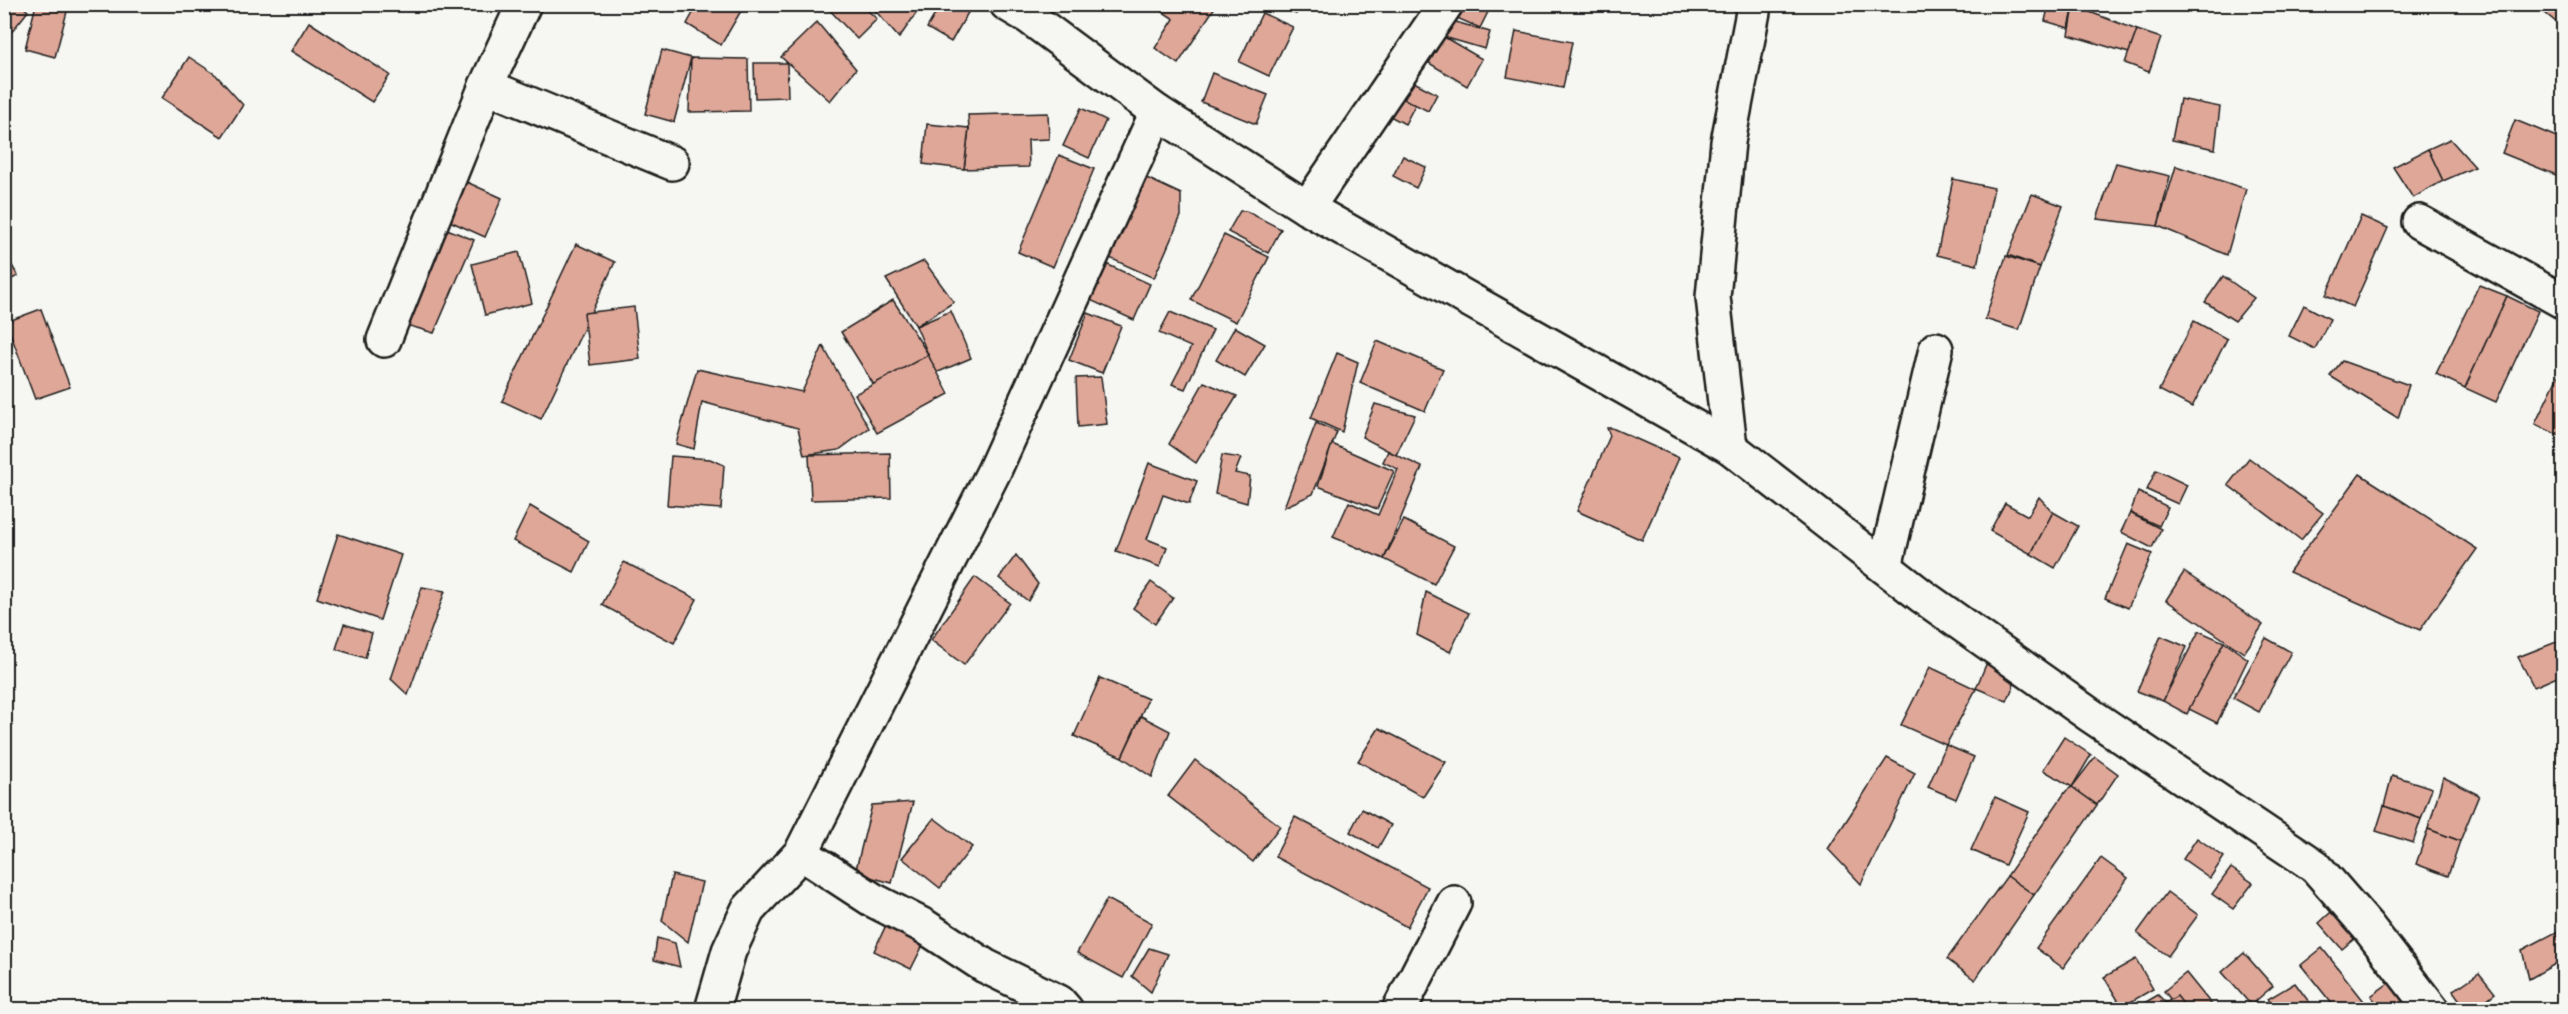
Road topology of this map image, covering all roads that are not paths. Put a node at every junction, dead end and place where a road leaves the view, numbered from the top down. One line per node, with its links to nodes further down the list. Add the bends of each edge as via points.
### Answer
1 (524, 4): 5 (street)
2 (1007, 4): 6 (street)
3 (1446, 4): 8 (street)
4 (1753, 12): 13 (street, via 1728,142 1713,297)
5 (486, 87): 7 (street); 11 (street)
6 (1157, 112): 8 (street); 15 (street, via 994,471)
7 (672, 164)
8 (1307, 208): 13 (street)
9 (2420, 222): 10 (street)
10 (2564, 302)
11 (384, 340)
12 (1936, 349): 14 (street)
13 (1730, 447): 14 (street)
14 (1886, 567): 20 (street, via 2090,715 2315,866)
15 (801, 853): 17 (street, via 748,910 729,951); 18 (street, via 873,900 924,926 985,966 1059,1002)
16 (1454, 903): 19 (street)
17 (712, 1010)
18 (1066, 1010)
19 (1399, 1010)
20 (2432, 1010)

